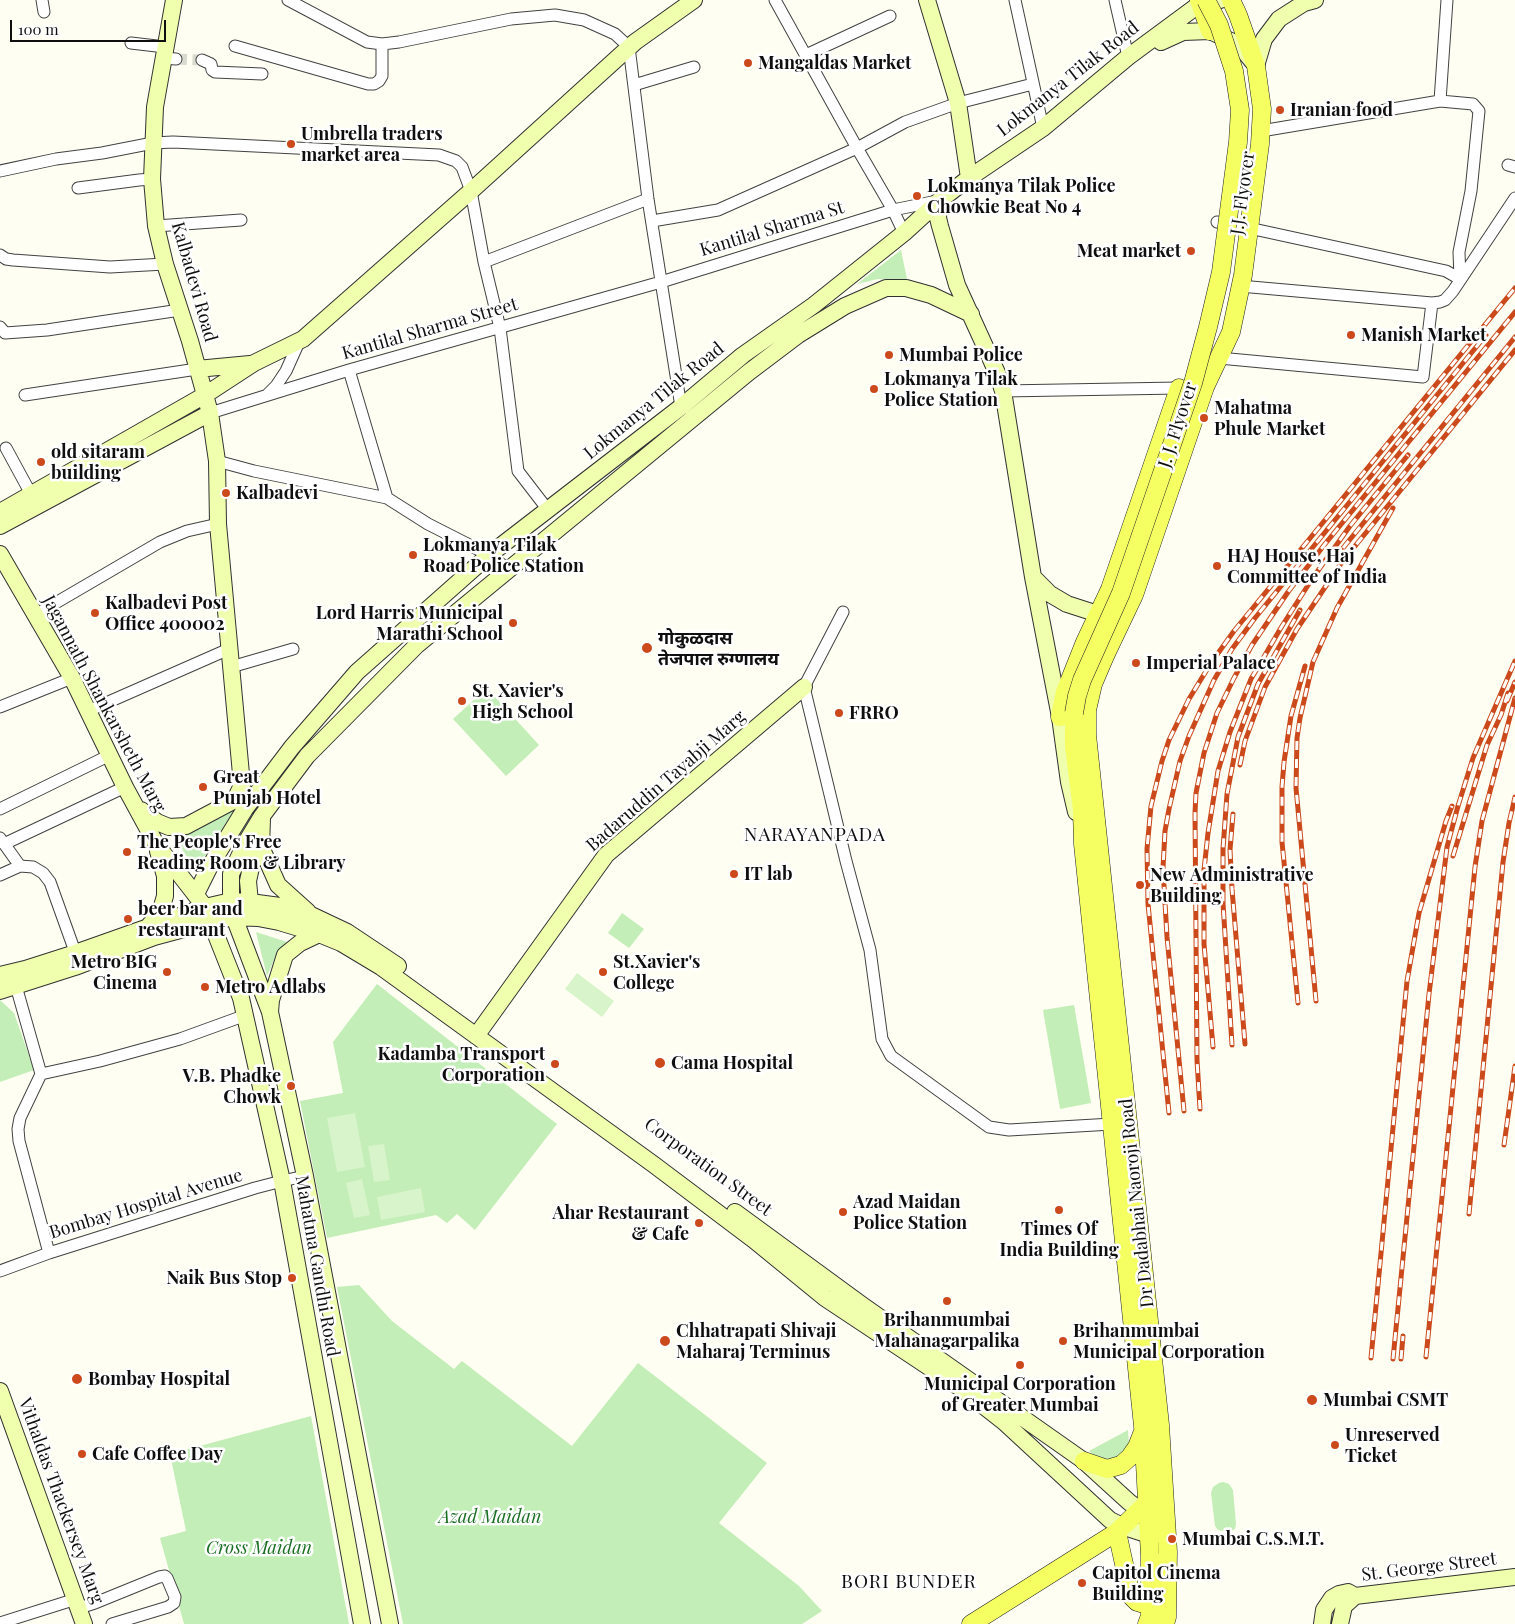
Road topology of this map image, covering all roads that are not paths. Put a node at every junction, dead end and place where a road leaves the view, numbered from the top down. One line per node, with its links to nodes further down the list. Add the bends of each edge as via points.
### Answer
1 (174, 0): 19 (main road, Kalbadevi Road)
2 (288, 0): 16 (street, via 367,42)
3 (694, 0): 18 (main road)
4 (775, 0): 20 (street)
5 (927, 0): 29 (main road)
6 (1015, 0): 26 (street)
7 (1115, 0): 21 (street)
8 (1219, 0): 12 (main road); 61 (main road, J.J. Flyover, via 1246,68 1251,110 1250,143 1232,274)
9 (1231, 0): 23 (main road)
10 (1315, 0): 23 (main road, via 1279,19 1264,39)
11 (1447, 0): 28 (street)
12 (1202, 1): 14 (main road); 21 (main road, Lokmanya Tilak Road); 95 (main road, J. J. Flyover, bridge, via 1218,25 1234,71 1240,110 1220,272 1192,384 1122,593)
13 (890, 16): 20 (street)
14 (1210, 31): 21 (main road, via 1183,32); 23 (main road, via 1240,45)
15 (131, 43): 19 (street)
16 (382, 44): 17 (street, via 382,76 380,82 374,84); 18 (street, via 511,19 555,15 584,20 615,34)
17 (235, 46)
18 (629, 47): 27 (street); 38 (main road)
19 (168, 55): 32 (main road, Kalbadevi Road, via 155,107)
20 (806, 56): 33 (street)
21 (1128, 57): 30 (main road, Lokmanya Tilak Road)
22 (202, 60): 25 (street, via 211,64 216,72)
23 (1256, 66): 31 (main road, via 1262,109)
24 (694, 67): 27 (street)
25 (262, 74)
26 (1034, 84): 29 (street); 30 (street)
27 (634, 85): 39 (street)
28 (1440, 101): 31 (street); 52 (street, via 1473,104 1479,111 1471,191 1460,252)
29 (958, 103): 33 (street, via 906,122); 35 (main road)
30 (1043, 128): 35 (main road, Lokmanya Tilak Road)
31 (1261, 132): 47 (main road)
32 (153, 143): 34 (street); 36 (main road, Kalbadevi Road); 38 (street, via 439,155 456,161 462,167)
33 (857, 148): 42 (street); 44 (street, via 718,210)
34 (1, 168)
35 (969, 178): 41 (main road, Lokmanya Tilak Road)
36 (152, 179): 37 (street); 46 (main road, Kalbadevi Road)
37 (78, 188)
38 (471, 191): 50 (street); 60 (main road)
39 (648, 198): 44 (street); 50 (street)
40 (1515, 198): 52 (street)
41 (939, 201): 42 (street, Kantilal Sharma St); 48 (main road, Lokmanya Tilak Road); 57 (main road, via 938,218 942,234 957,285)
42 (893, 210): 48 (street); 53 (street, Kantilal Sharma St)
43 (240, 220): 46 (street)
44 (652, 220): 53 (street)
45 (1217, 222): 47 (street)
46 (156, 226): 51 (main road, Kalbadevi Road)
47 (1249, 228): 52 (street, via 1446,271); 54 (main road)
48 (904, 233): 70 (main road, Lokmanya Tilak Road, via 807,310 743,355)
49 (0, 255): 51 (street, via 13,260 110,267)
50 (484, 262): 59 (street)
51 (165, 264): 56 (main road, Kalbadevi Road)
52 (1460, 278): 55 (street, via 1445,300)
53 (661, 282): 59 (street, Kantilal Sharma Street); 70 (street)
54 (1240, 286): 55 (street); 61 (main road, via 1231,332)
55 (1432, 303): 61 (street, via 1422,377)
56 (180, 310): 58 (street, via 47,330 5,333); 63 (main road, Kalbadevi Road)
57 (971, 314): 66 (main road); 82 (main road, via 931,295 906,288 886,288 845,306 749,372)
58 (0, 326)
59 (500, 328): 64 (street, Kantilal Sharma Street); 76 (street, via 518,471)
60 (299, 342): 62 (main road); 69 (street, via 286,371)
61 (1215, 362): 84 (main road)
62 (254, 363): 63 (main road); 68 (main road)
63 (197, 369): 67 (street); 68 (main road, Kalbadevi Road)
64 (349, 370): 69 (street, Kantilal Sharma Street); 75 (street)
65 (1179, 388): 66 (street); 86 (main road, via 1110,589)
66 (1003, 391): 83 (main road)
67 (26, 395)
68 (205, 395): 71 (main road, Kalbadevi Road); 74 (main road)
69 (266, 395): 71 (street, Kantilal Sharma Street)
70 (681, 407): 76 (main road, Lokmanya Tilak Road)
71 (210, 413): 73 (main road, Kalbadevi Road); 79 (main road)
72 (6, 448): 74 (street)
73 (217, 461): 75 (street); 78 (main road, Kalbadevi Road)
74 (31, 494): 77 (main road)
75 (387, 498): 81 (street, via 428,524)
76 (548, 510): 81 (main road, Lokmanya Tilak Road)
77 (0, 512)
78 (218, 524): 87 (street, via 187,531 160,542); 88 (main road, Kalbadevi Road)
79 (0, 526)
80 (0, 555): 87 (main road, Jagannath Shankarsheth Marg)
81 (489, 555): 82 (street); 99 (main road, Lokmanya Tilak Road, via 357,672)
82 (508, 570): 102 (main road, via 416,645 307,756)
83 (1033, 577): 86 (main road, via 1050,594 1067,604); 95 (main road)
84 (1134, 595): 86 (main road, via 1116,612); 104 (main road, via 1104,656 1087,710)
85 (842, 612): 92 (street)
86 (1098, 614): 95 (main road, via 1065,692)
87 (35, 615): 91 (main road, Jagannath Shankarsheth Marg)
88 (229, 650): 90 (main road, Kalbadevi Road); 94 (street)
89 (293, 650): 90 (street)
90 (231, 667): 97 (main road, Kalbadevi Road)
91 (72, 678): 93 (street); 94 (main road, Jagannath Shankarsheth Marg)
92 (804, 687): 121 (main road, Badaruddin Tayabji Marg, via 606,855); 123 (street, via 870,950 882,1039 891,1056 989,1127 1009,1130)
93 (0, 707)
94 (88, 711): 96 (main road, Jagannath Shankarsheth Marg)
95 (1067, 715): 104 (main road, J. J. Flyover, via 1082,810)
96 (110, 755): 98 (main road, Jagannath Shankarsheth Marg); 101 (street)
97 (239, 756): 99 (main road); 100 (main road, Kalbadevi Road, via 242,785 235,800 186,826 169,827)
98 (125, 787): 100 (main road, Jagannath Shankarsheth Marg); 103 (street)
99 (256, 794): 102 (main road); 110 (main road, Lokmanya Tilak Road, via 215,858)
100 (135, 805): 105 (main road, Jagannath Shankarsheth Marg)
101 (0, 809)
102 (262, 816): 106 (main road); 111 (main road, via 232,874)
103 (2, 841): 107 (street)
104 (1091, 843): 123 (main road, Dr Dadabhai Naoroji Road); 132 (main road, Dr Dadabhai Naoroji Road, via 1160,1425)
105 (156, 844): 110 (main road, Jagannath Shankarsheth Marg); 113 (main road, via 165,876 165,896 160,913)
106 (261, 846): 109 (main road, via 252,863 248,881); 112 (main road, via 278,885)
107 (20, 866): 108 (street); 115 (street, via 33,867 44,873 50,882)
108 (0, 875)
109 (250, 902): 111 (main road, Corporation Street); 112 (main road, Corporation Street)
110 (203, 907): 111 (main road, Corporation Street); 113 (main road); 115 (main road, via 154,938); 120 (main road, Mahatma Gandhi Road)
111 (232, 909): 114 (main road, Corporation Street); 119 (main road)
112 (311, 915): 121 (main road, Corporation Street, via 347,932 386,957)
113 (147, 928): 115 (main road)
114 (319, 934): 119 (main road, via 285,955); 121 (main road, Corporation Street, via 381,967)
115 (77, 959): 116 (main road); 117 (main road)
116 (0, 974)
117 (16, 986): 118 (main road); 122 (street)
118 (0, 991)
119 (270, 1012): 124 (main road)
120 (246, 1015): 122 (street, via 180,1039); 125 (main road, Mahatma Gandhi Road)
121 (479, 1032): 128 (main road, Corporation Street)
122 (41, 1074): 126 (street, via 18,1129)
123 (1112, 1124): 130 (main road, Dr Dadabhai Naoroji Road)
124 (305, 1176): 125 (street, Bombay Hospital Avenue); 142 (main road)
125 (282, 1181): 126 (street, Bombay Hospital Avenue); 141 (main road, Mahatma Gandhi Road)
126 (49, 1253): 127 (street, Bombay Hospital Avenue)
127 (0, 1270)
128 (830, 1291): 131 (main road, Corporation Street); 133 (main road, Corporation Street, via 1004,1422)
129 (0, 1391): 136 (main road, Vithaldas Thackersey Marg)
130 (1143, 1426): 131 (main road, via 1137,1447 1121,1465 1107,1469); 132 (main road, Dr Dadabhai Naoroji Road)
131 (1084, 1461): 132 (main road, Corporation Street)
132 (1152, 1519): 133 (main road); 133 (main road, Corporation Street); 137 (main road, Dr Dadabhai Naoroji Road)
133 (1120, 1530): 137 (main road, via 1131,1596); 143 (main road)
134 (1512, 1577): 135 (main road, St. George Street)
135 (1355, 1596): 144 (main road, St. George Street, via 1348,1592 1332,1598 1324,1610); 145 (main road, via 1344,1606)
136 (77, 1603): 138 (street); 139 (main road, Vithaldas Thackersey Marg); 140 (street, via 94,1603 159,1577 167,1578 175,1597 174,1603)
137 (1149, 1619)
138 (0, 1623)
139 (84, 1624)
140 (112, 1624)
141 (362, 1624)
142 (390, 1624)
143 (971, 1624)
144 (1322, 1624)
145 (1340, 1624)

